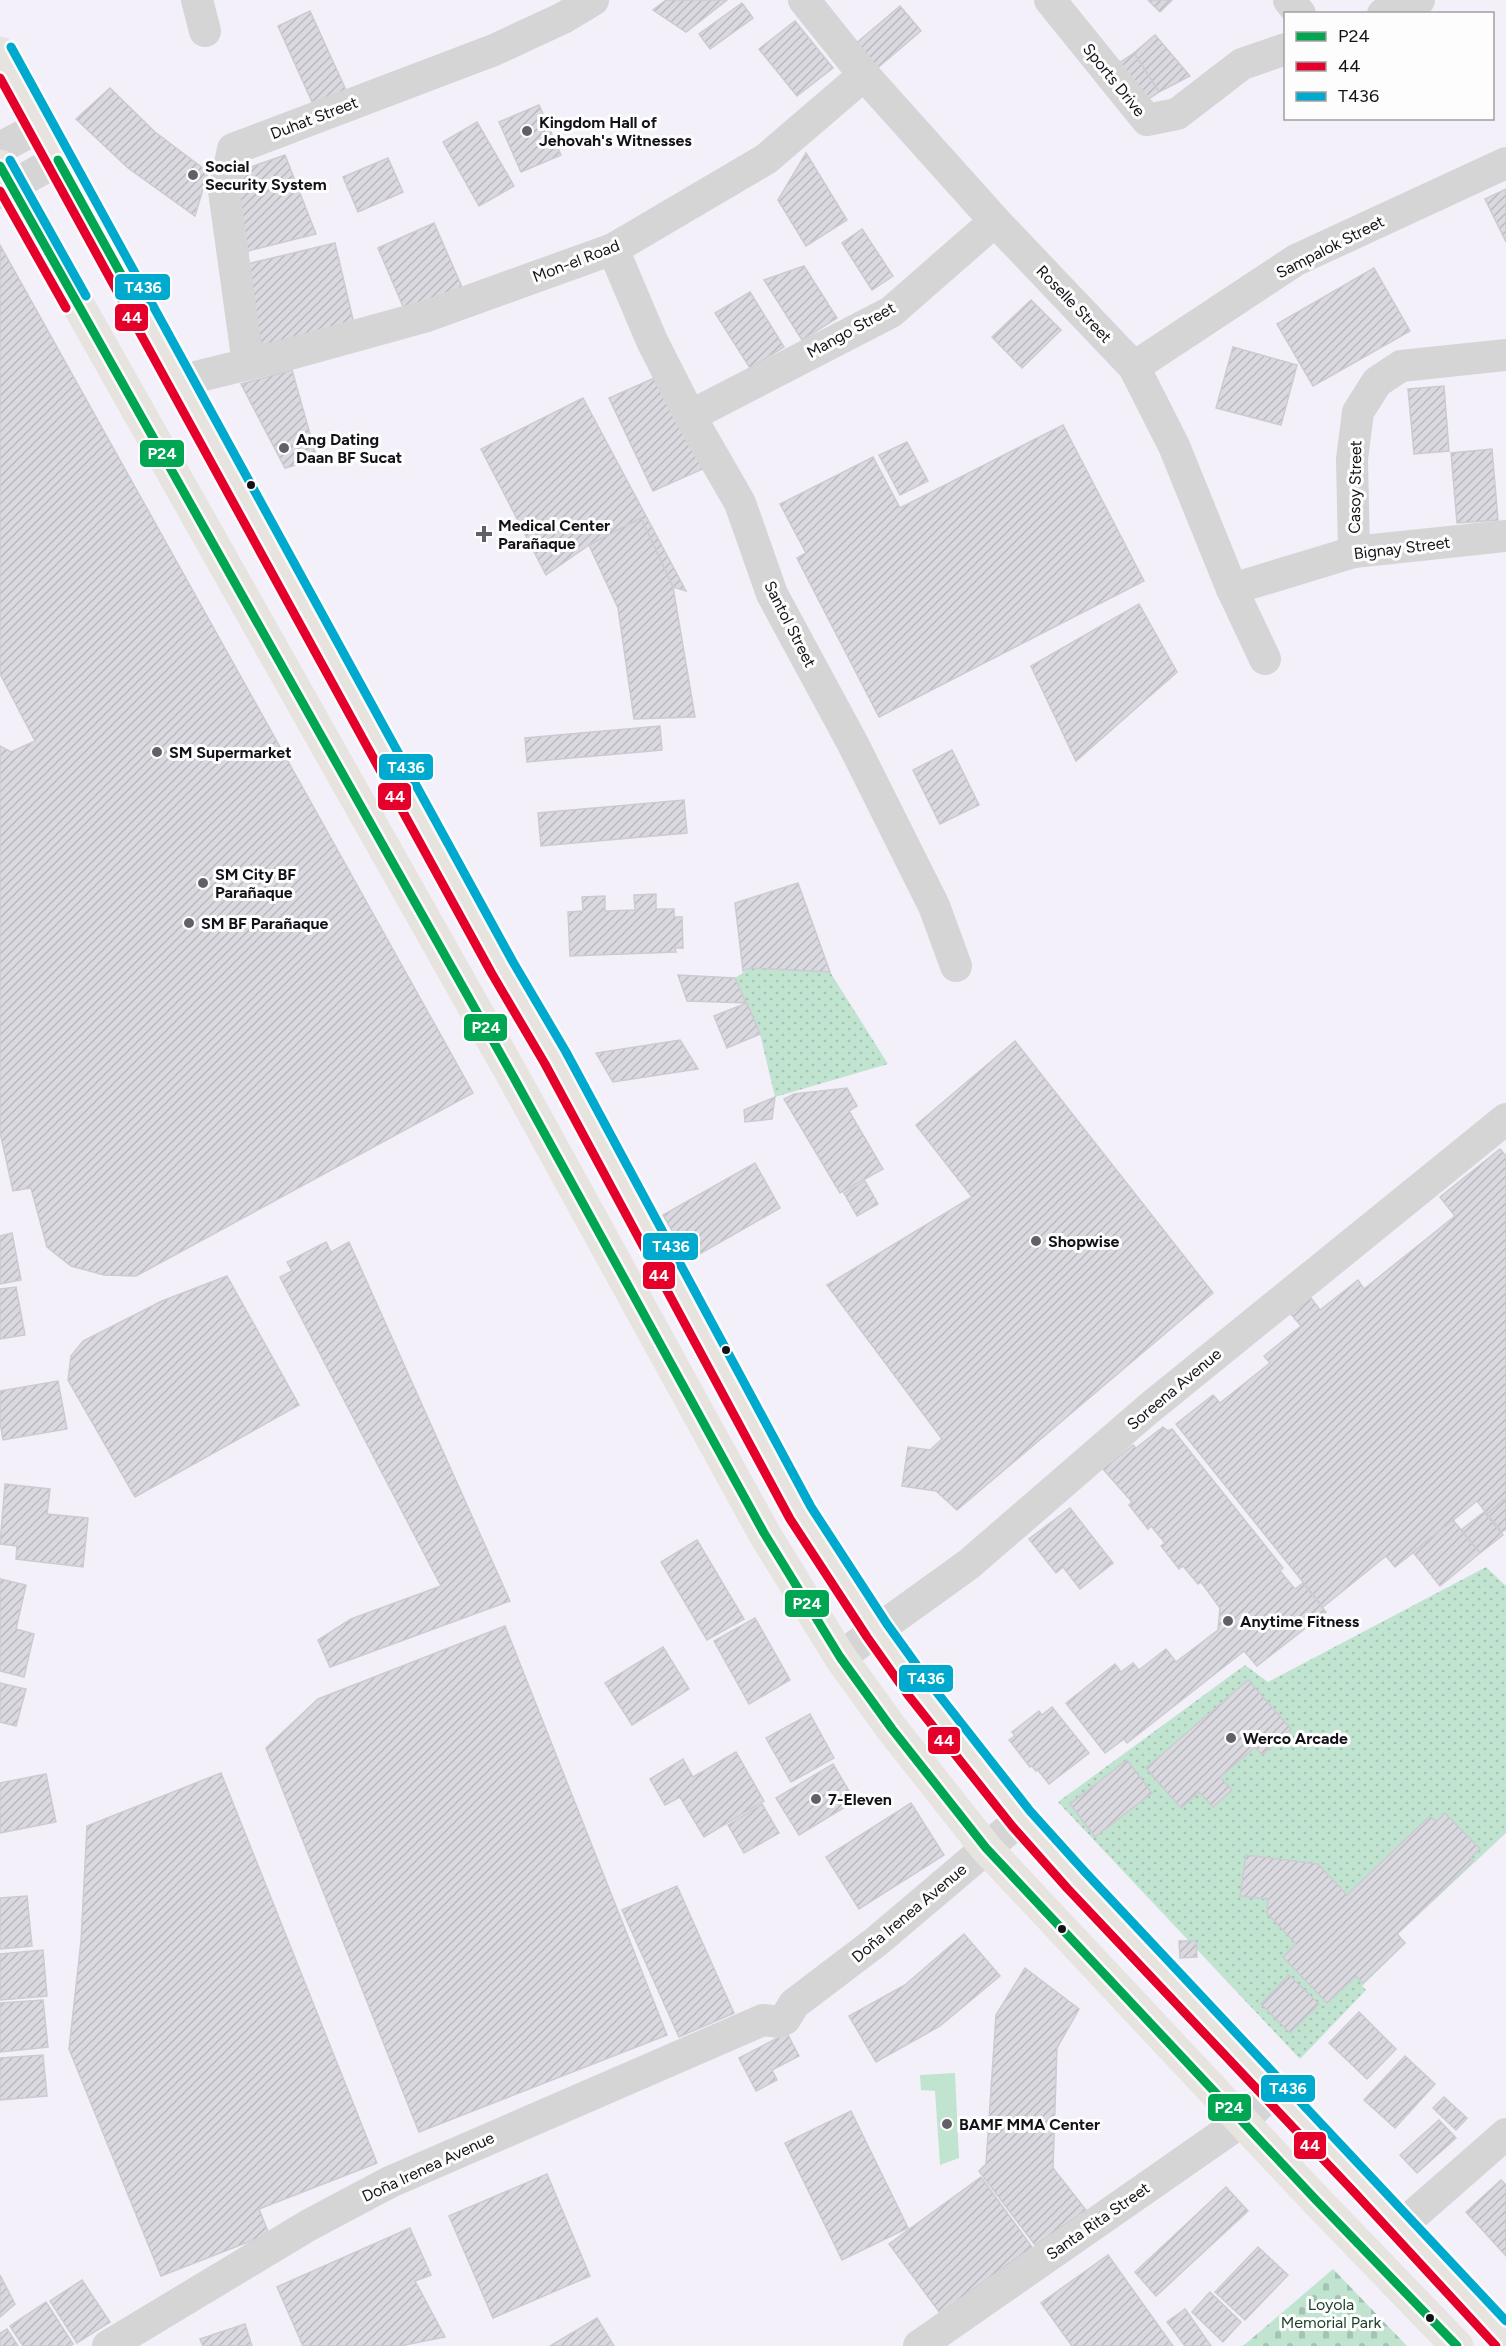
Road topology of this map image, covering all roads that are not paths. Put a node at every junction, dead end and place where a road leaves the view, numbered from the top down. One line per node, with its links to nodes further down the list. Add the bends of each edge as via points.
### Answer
1 (197, 0): 9 (street)
2 (593, 0): 21 (street, Duhat Street, via 494,50 233,149 224,190)
3 (804, 0): 12 (street, Roselle Street)
4 (1050, 0): 10 (street, Sports Drive, via 1147,120 1177,114 1242,64)
5 (1289, 0): 7 (street)
6 (1419, 0): 8 (street)
7 (1298, 12)
8 (1388, 12)
9 (205, 30)
10 (1284, 50)
11 (0, 53): 13 (main road)
12 (864, 75): 18 (street, Roselle Street); 19 (street, Mon-el Road, via 766,159)
13 (41, 126): 14 (street); 15 (main road)
14 (0, 148)
15 (58, 160): 17 (street); 23 (main road)
16 (1506, 163): 22 (street, Sampalok Street, via 1296,260)
17 (4, 182): 32 (main road, via 503,1058 764,1533)
18 (995, 221): 22 (street, Roselle Street); 24 (street, Mango Street, via 891,312)
19 (613, 249): 21 (street, Mon-el Road, via 427,316); 24 (street, Santol Street, via 652,341)
20 (1506, 355): 26 (street, Casoy Street, via 1401,366 1377,382 1358,412 1353,447)
21 (248, 364): 23 (street, Mon-el Road)
22 (1134, 367): 27 (street, Roselle Street, via 1174,446)
23 (179, 381): 31 (main road, via 555,1058 801,1513)
24 (690, 416): 29 (street, Santol Street, via 740,503 772,594 934,906)
25 (1506, 536): 26 (street, Bignay Street)
26 (1354, 552): 27 (street, Bignay Street)
27 (1232, 589): 28 (street, Roselle Street)
28 (1265, 659)
29 (956, 966)
30 (1506, 1119): 31 (street, Soreena Avenue, via 1147,1410 969,1564)
31 (877, 1631): 32 (street, Soreena Avenue); 33 (main road)
32 (840, 1657): 34 (main road)
33 (1022, 1819): 34 (street, Doña Irenea Avenue); 35 (main road)
34 (986, 1848): 36 (main road); 40 (street, Doña Irenea Avenue, via 877,1941 794,2004 785,2019 763,2020 390,2182 309,2225)
35 (1274, 2091): 36 (street, Santa Rita Street); 38 (main road)
36 (1242, 2121): 41 (street, Santa Rita Street); 42 (main road)
37 (1506, 2134): 38 (street)
38 (1401, 2226): 39 (main road)
39 (1506, 2339)
40 (108, 2346)
41 (919, 2346)
42 (1457, 2346)

